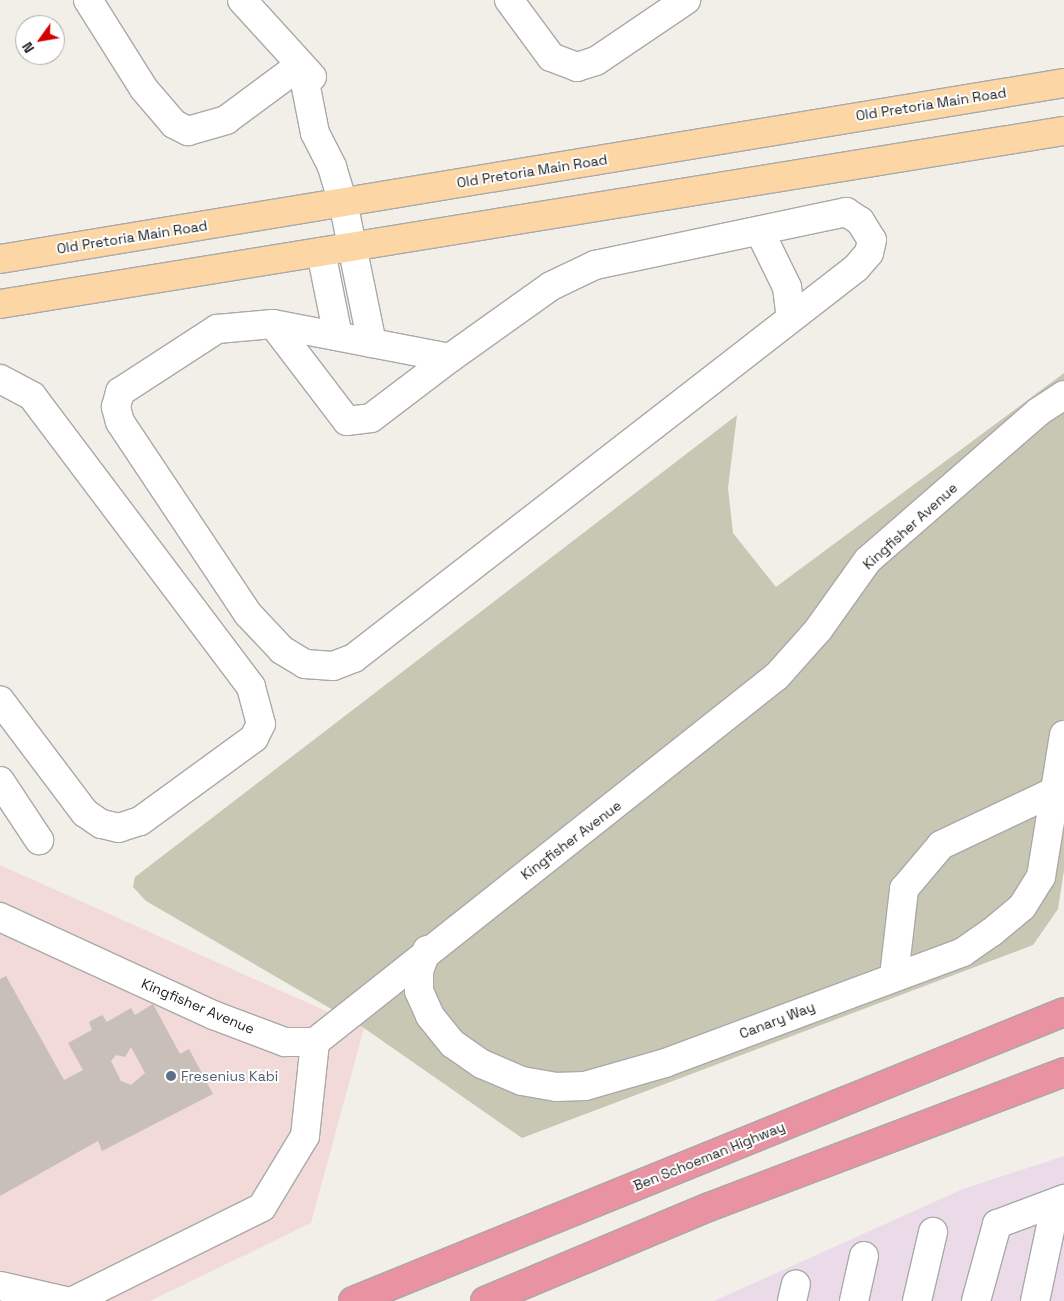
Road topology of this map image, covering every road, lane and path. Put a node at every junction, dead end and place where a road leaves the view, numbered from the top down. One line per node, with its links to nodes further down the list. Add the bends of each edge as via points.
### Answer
1 (88, 0): 5 (lane, via 144,89 169,118 188,131 226,120)
2 (242, 0): 5 (lane)
3 (510, 0): 4 (lane, via 551,57 577,68 596,60)
4 (686, 0)
5 (301, 69): 8 (lane, via 315,133 332,167)
6 (1064, 83): 8 (main road, Old Pretoria Main Road)
7 (1064, 131): 10 (main road)
8 (343, 202): 10 (lane); 12 (main road, Old Pretoria Main Road)
9 (760, 234): 14 (lane, via 787,287); 14 (lane, via 846,212 860,221 872,240 869,252 856,268); 18 (lane, via 595,265 551,286)
10 (350, 248): 11 (main road); 17 (lane)
11 (321, 252): 13 (main road); 16 (lane)
12 (0, 259)
13 (0, 304)
14 (791, 318): 15 (lane, via 354,658 333,666 305,664 282,650 248,614 120,422 116,407 120,392 192,342 217,329)
15 (273, 324): 16 (lane); 18 (lane, via 347,421 371,418)
16 (338, 336): 17 (lane)
17 (372, 343): 18 (lane)
18 (450, 358)
19 (0, 379): 21 (lane, via 32,396 250,687 261,724 246,744 140,821 119,828 101,824 85,813)
20 (1064, 395): 27 (lane, Kingfisher Avenue, via 1038,412 868,560 818,630 777,676 686,752)
21 (0, 700)
22 (1064, 735): 24 (lane, Canary Way)
23 (0, 781): 25 (lane)
24 (1055, 791): 28 (lane, Canary Way, via 1042,877 1022,907 963,952); 28 (lane, via 941,845 904,889)
25 (40, 840)
26 (0, 917): 30 (lane, Kingfisher Avenue, via 213,1014 285,1042)
27 (427, 950): 28 (lane, Canary Way, via 419,972 419,992 430,1016 453,1044 482,1064 522,1081 556,1087 585,1086 665,1063); 30 (lane, Kingfisher Avenue)
28 (894, 976)
29 (1064, 1012): 38 (highway, Ben Schoeman Highway)
30 (315, 1042): 37 (lane, via 305,1136 262,1207)
31 (1064, 1072): 39 (highway, via 709,1208)
32 (1060, 1201): 42 (lane, via 997,1224); 43 (lane)
33 (934, 1232): 41 (lane)
34 (864, 1256): 40 (lane)
35 (0, 1286): 36 (lane)
36 (66, 1301)
37 (73, 1301)
38 (354, 1301)
39 (485, 1301)
40 (854, 1301)
41 (917, 1301)
42 (976, 1301)
43 (1035, 1301)

